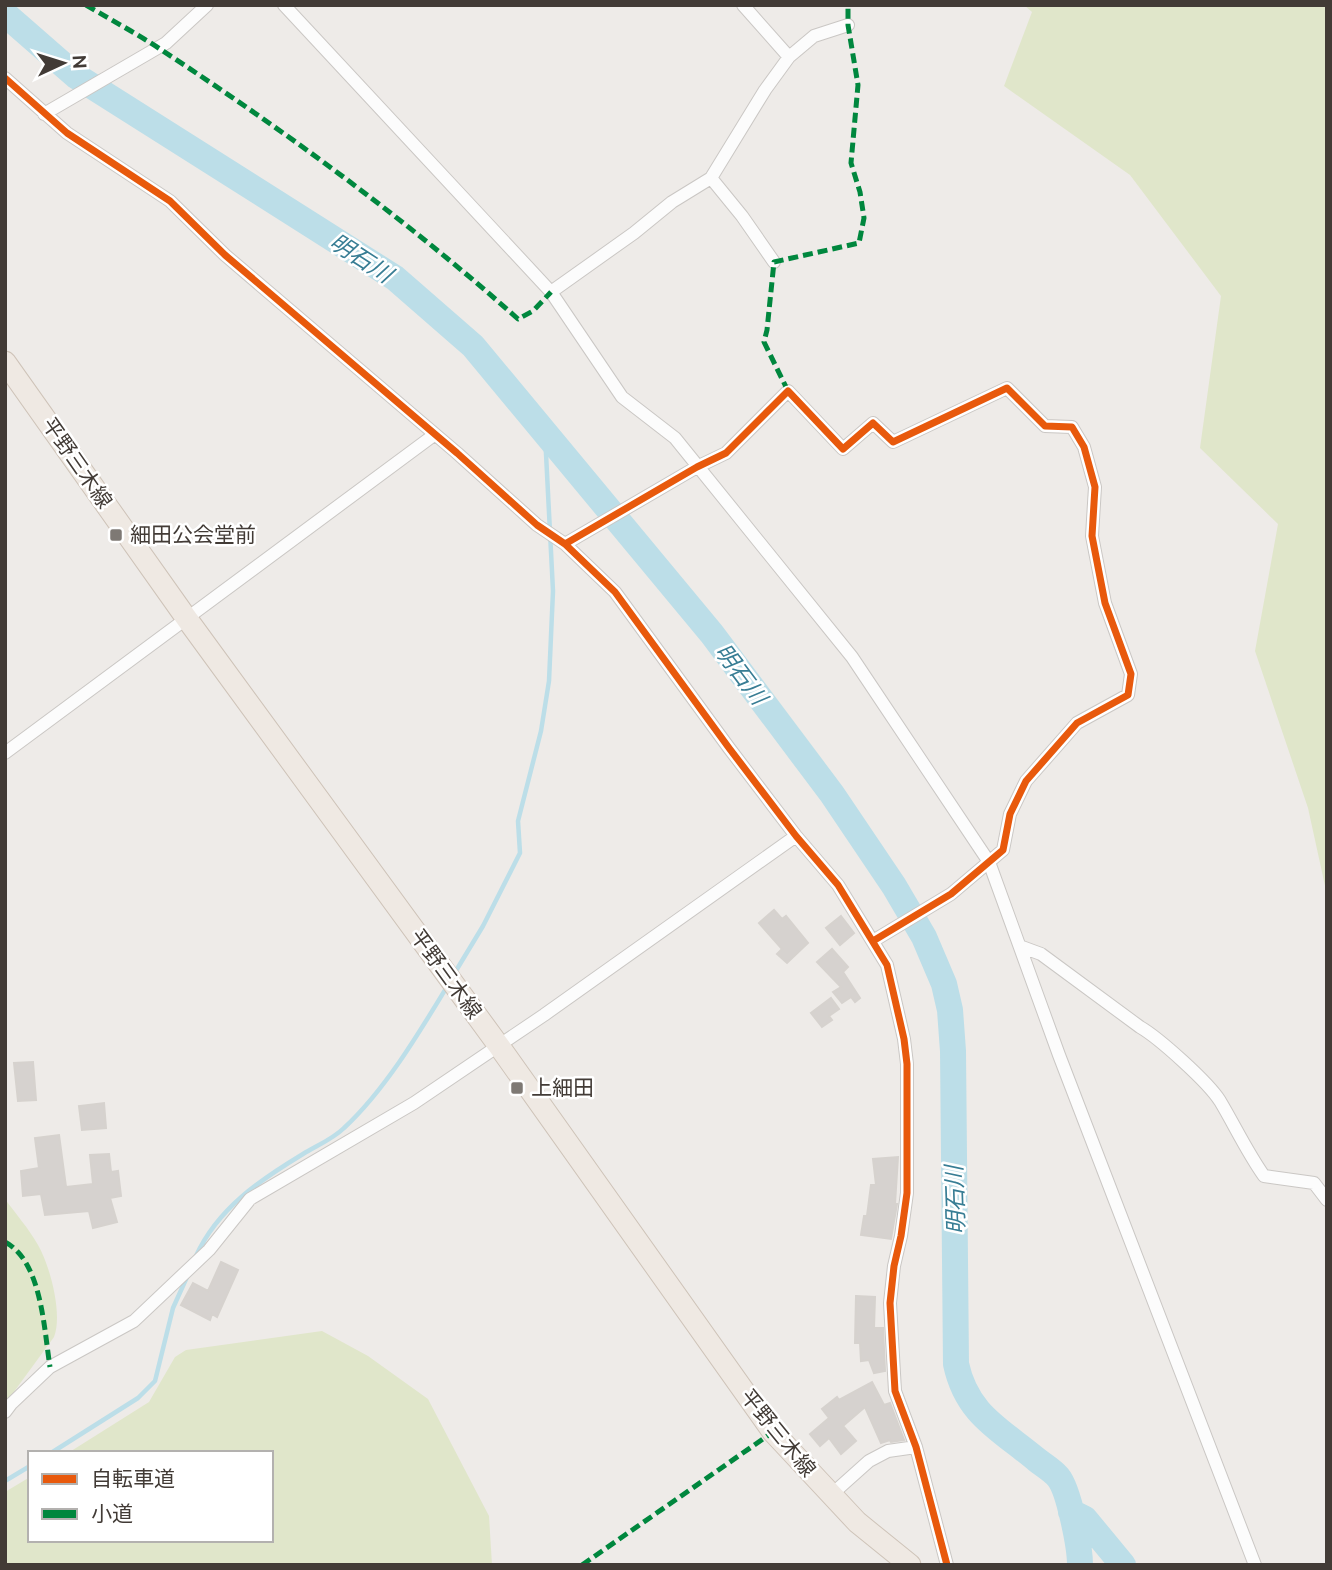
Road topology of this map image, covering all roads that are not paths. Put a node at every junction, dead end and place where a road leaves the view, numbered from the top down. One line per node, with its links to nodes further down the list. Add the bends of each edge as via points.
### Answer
1 (207, 5): 7 (street, via 166,43)
2 (284, 5): 10 (street)
3 (743, 5): 5 (street)
4 (848, 25): 5 (street, via 814,36)
5 (789, 57): 8 (street)
6 (5, 78): 7 (street)
7 (44, 114): 12 (street, via 170,201 225,255)
8 (712, 178): 9 (street); 10 (street, via 672,202)
9 (774, 262)
10 (551, 292): 13 (street, via 622,397 676,438)
11 (5, 362): 15 (main road, 平野三木線)
12 (434, 435): 14 (street); 15 (street)
13 (697, 467): 14 (street); 18 (street, via 852,657); 18 (street, via 726,453 788,391 843,449 873,423 893,442 1007,388 1045,426 1072,427 1084,447 1095,487 1092,537 1105,603 1131,674 1128,695 1077,723 1026,781 1010,814 1003,850)
14 (565, 544): 17 (street, via 615,592)
15 (187, 619): 16 (street); 21 (main road, 平野三木線)
16 (5, 753)
17 (796, 836): 19 (street, via 838,886); 21 (street)
18 (989, 862): 19 (street, via 951,894); 20 (street)
19 (873, 941): 24 (street, via 887,965 896,997 907,1064 907,1193 890,1303 895,1391)
20 (1022, 947): 22 (street, via 1041,954 1156,1036 1218,1098 1264,1176 1314,1183); 28 (street)
21 (499, 1046): 23 (street, via 414,1103 250,1199 209,1250 134,1321 50,1367); 25 (main road, 平野三木線, via 773,1432)
22 (1327, 1200)
23 (5, 1412)
24 (916, 1447): 25 (street, via 888,1451 869,1461); 27 (street)
25 (831, 1496): 26 (main road, 平野三木線)
26 (910, 1565)
27 (947, 1565)
28 (1255, 1565)

